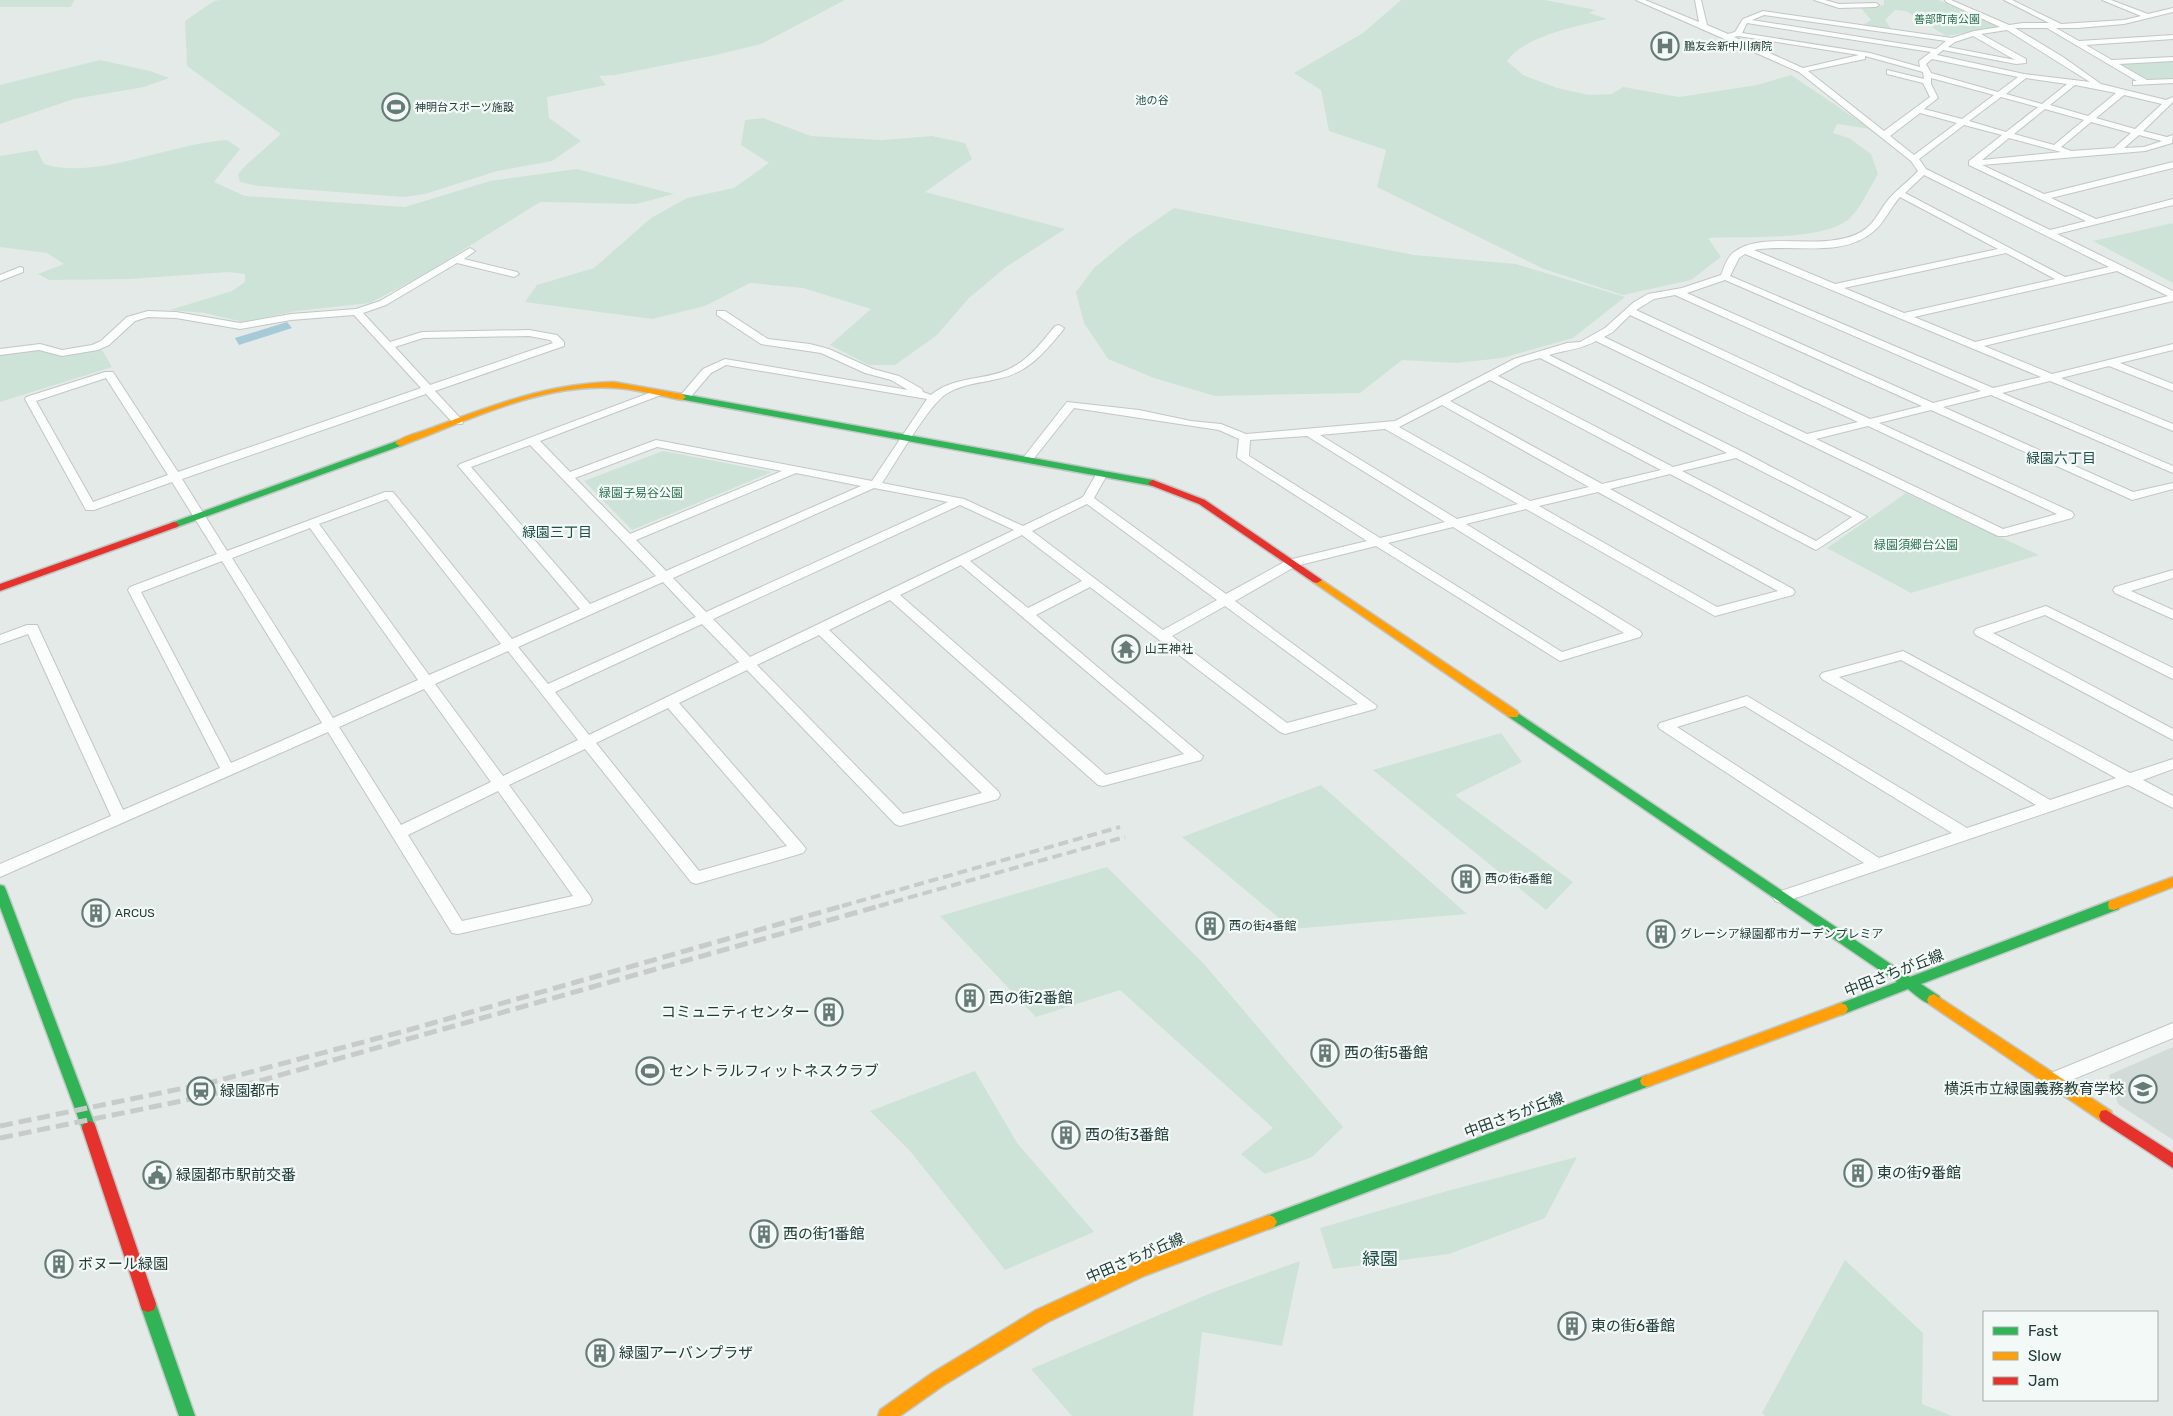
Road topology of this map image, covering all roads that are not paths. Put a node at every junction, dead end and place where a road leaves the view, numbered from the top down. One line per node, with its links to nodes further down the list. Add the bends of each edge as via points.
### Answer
1 (1638, 0): 11 (street)
2 (1698, 0): 11 (street)
3 (1817, 0): 7 (street, via 1839,6)
4 (2007, 0): 13 (street)
5 (2105, 0): 9 (street)
6 (1948, 1): 14 (street)
7 (1876, 5)
8 (2173, 10): 9 (street)
9 (2150, 17): 13 (street)
10 (1745, 21): 16 (street); 19 (street, via 1763,13); 21 (street)
11 (1704, 26): 17 (street)
12 (2047, 26): 13 (street); 14 (street); 20 (street)
13 (2059, 26)
14 (2009, 28): 15 (street); 34 (street)
15 (1974, 33): 19 (street); 21 (street, via 2023,61)
16 (1738, 34): 17 (street); 22 (street)
17 (1728, 36): 25 (street)
18 (2173, 38): 20 (street)
19 (1952, 40): 21 (street)
20 (2080, 43): 24 (street)
21 (1937, 52): 27 (street); 28 (street, via 1922,63)
22 (1870, 55): 25 (street); 28 (street)
23 (2173, 59): 24 (street)
24 (2112, 62): 31 (street)
25 (1802, 70): 43 (street)
26 (1890, 72): 28 (street)
27 (1972, 72): 29 (street); 32 (street)
28 (1926, 76): 32 (street); 39 (street, via 1934,98)
29 (2024, 76): 33 (street); 36 (street)
30 (2173, 81): 31 (street)
31 (2145, 82): 35 (street)
32 (1956, 83): 36 (street)
33 (2073, 83): 34 (street); 38 (street)
34 (2099, 86): 35 (street)
35 (2122, 88): 37 (street); 40 (street)
36 (2000, 95): 38 (street); 41 (street)
37 (2170, 101): 42 (street)
38 (2045, 106): 40 (street); 44 (street)
39 (1918, 110): 41 (street); 43 (street)
40 (2091, 119): 42 (street); 46 (street)
41 (1962, 122): 44 (street); 50 (street)
42 (2138, 131): 45 (street); 48 (street)
43 (1884, 135): 50 (street)
44 (2009, 135): 46 (street); 51 (street)
45 (2170, 140): 47 (street); 48 (street, via 2145,149)
46 (2055, 148): 49 (street)
47 (2173, 150)
48 (2115, 152): 49 (street)
49 (2073, 153): 51 (street)
50 (1914, 159): 53 (street)
51 (1972, 163): 55 (street)
52 (2173, 165): 55 (street)
53 (1923, 171): 54 (street); 58 (street)
54 (1900, 194): 60 (street, via 1889,204 1877,224 1854,239 1830,246 1764,246); 61 (street)
55 (2044, 197): 57 (street)
56 (2173, 202): 57 (street)
57 (2095, 222): 58 (street)
58 (2050, 233): 63 (street)
59 (470, 250): 62 (street)
60 (1745, 250): 66 (street, via 1736,255); 69 (street)
61 (2006, 250): 68 (street); 69 (street)
62 (455, 260): 65 (street); 73 (street, via 383,303)
63 (2118, 268): 68 (street); 71 (street)
64 (20, 270): 67 (street)
65 (514, 274)
66 (1725, 277): 70 (street); 88 (street)
67 (0, 278)
68 (2064, 280): 75 (street)
69 (1834, 287): 75 (street)
70 (1676, 292): 72 (street, via 1651,296); 93 (street)
71 (2173, 297): 78 (street)
72 (1629, 311): 77 (street, via 1609,330); 95 (street)
73 (357, 312): 79 (street); 81 (street, via 291,316 240,326 176,315 148,314 131,319 105,343 94,348 62,353 40,347)
74 (721, 313): 91 (street, via 765,342 810,346 825,351 869,371 895,378)
75 (1903, 316): 78 (street)
76 (1059, 328): 91 (street, via 1035,357 1020,367 950,386)
77 (1596, 337): 82 (street, via 1582,345); 101 (street)
78 (1975, 345): 85 (street)
79 (388, 346): 87 (street); 87 (street, via 422,335 520,334 553,337 560,344)
80 (2171, 349): 83 (street)
81 (0, 352)
82 (1540, 354): 84 (street); 103 (street)
83 (2110, 363): 85 (street); 86 (street)
84 (1490, 376): 92 (street); 107 (street)
85 (2052, 377): 88 (street); 97 (street)
86 (2173, 388)
87 (428, 390): 94 (street); 110 (street)
88 (1993, 392): 93 (street); 106 (street)
89 (657, 393): 90 (street); 94 (street, via 613,385 568,387 522,399); 102 (street)
90 (684, 398): 91 (street, via 707,371 725,362); 100 (street)
91 (929, 398): 100 (street)
92 (1442, 401): 96 (street, via 1398,424); 113 (street)
93 (1932, 407): 95 (street); 112 (street, via 2132,496)
94 (458, 422): 117 (street)
95 (1870, 422): 101 (street); 101 (street, via 2068,515 2002,533)
96 (1388, 425): 98 (street); 116 (street)
97 (2173, 428)
98 (1309, 434): 99 (street); 119 (street)
99 (1245, 437): 104 (street, via 1221,426 1071,404); 122 (street, via 1244,457)
100 (908, 438): 104 (street); 111 (street)
101 (1806, 438)
102 (532, 440): 109 (street); 132 (street, via 464,466)
103 (1739, 454): 107 (street); 107 (street, via 1861,517 1816,546)
104 (1027, 460): 108 (street)
105 (796, 469): 109 (street, via 656,443); 111 (street); 121 (street)
106 (2173, 470)
107 (1671, 471): 113 (street)
108 (1102, 473): 114 (street); 125 (street, via 1148,482 1202,502)
109 (567, 477): 121 (street)
110 (175, 478): 110 (street, via 90,507 30,399 109,374); 117 (street)
111 (876, 483): 115 (street); 127 (street)
112 (2173, 486)
113 (1602, 488): 116 (street); 116 (street, via 1789,592 1715,612)
114 (1088, 498): 120 (street); 131 (street)
115 (960, 501): 120 (street); 135 (street)
116 (1530, 505): 119 (street)
117 (199, 516): 123 (street); 129 (street)
118 (312, 523): 123 (street); 139 (street, via 389,494); 142 (street)
119 (1454, 524): 122 (street); 122 (street, via 1635,634 1560,657)
120 (1023, 530): 124 (street); 128 (street)
121 (627, 540): 127 (street)
122 (1379, 542): 125 (street)
123 (225, 556): 145 (street); 149 (street, via 134,590)
124 (962, 560): 130 (street); 133 (street)
125 (1292, 563): 131 (street); 161 (street)
126 (2173, 574): 134 (street, via 2119,590)
127 (664, 578): 132 (street); 135 (street)
128 (1091, 582): 133 (street); 137 (street)
129 (0, 588)
130 (891, 594): 133 (street, via 1103,782 1196,756); 136 (street)
131 (1226, 600): 137 (street); 137 (street, via 1370,706 1285,730)
132 (589, 611): 139 (street)
133 (1027, 614)
134 (2173, 615)
135 (703, 618): 140 (street); 143 (street)
136 (820, 628): 140 (street); 140 (street, via 993,795 900,820)
137 (1162, 636)
138 (0, 640): 154 (street, via 32,628)
139 (511, 645): 142 (street); 143 (street)
140 (747, 664): 144 (street)
141 (2173, 674): 146 (street, via 2046,610 1981,632)
142 (428, 682): 145 (street); 151 (street)
143 (546, 690): 147 (street)
144 (670, 701): 147 (street); 147 (street, via 798,849 696,878)
145 (331, 725): 149 (street); 155 (street)
146 (2173, 734)
147 (587, 741): 151 (street)
148 (2173, 764): 150 (street)
149 (228, 770): 154 (street)
150 (2129, 779): 152 (street); 153 (street); 153 (street, via 1903,655 1827,676)
151 (500, 783): 155 (street); 155 (street, via 584,900 458,928)
152 (2173, 803)
153 (2048, 806): 156 (street)
154 (119, 818): 158 (street)
155 (398, 833)
156 (1965, 834): 157 (street); 157 (street, via 1747,702 1665,726)
157 (1877, 864): 161 (street)
158 (0, 871)
159 (2173, 882): 162 (street, 中田さちが丘線)
160 (0, 890): 166 (street, via 104,1168)
161 (1781, 896): 162 (street)
162 (1909, 984): 164 (street); 167 (street, 中田さちが丘線, via 1140,1270 1042,1316 938,1379)
163 (2173, 1030): 164 (street)
164 (2052, 1080): 165 (street)
165 (2173, 1161)
166 (188, 1416)
167 (886, 1416)

